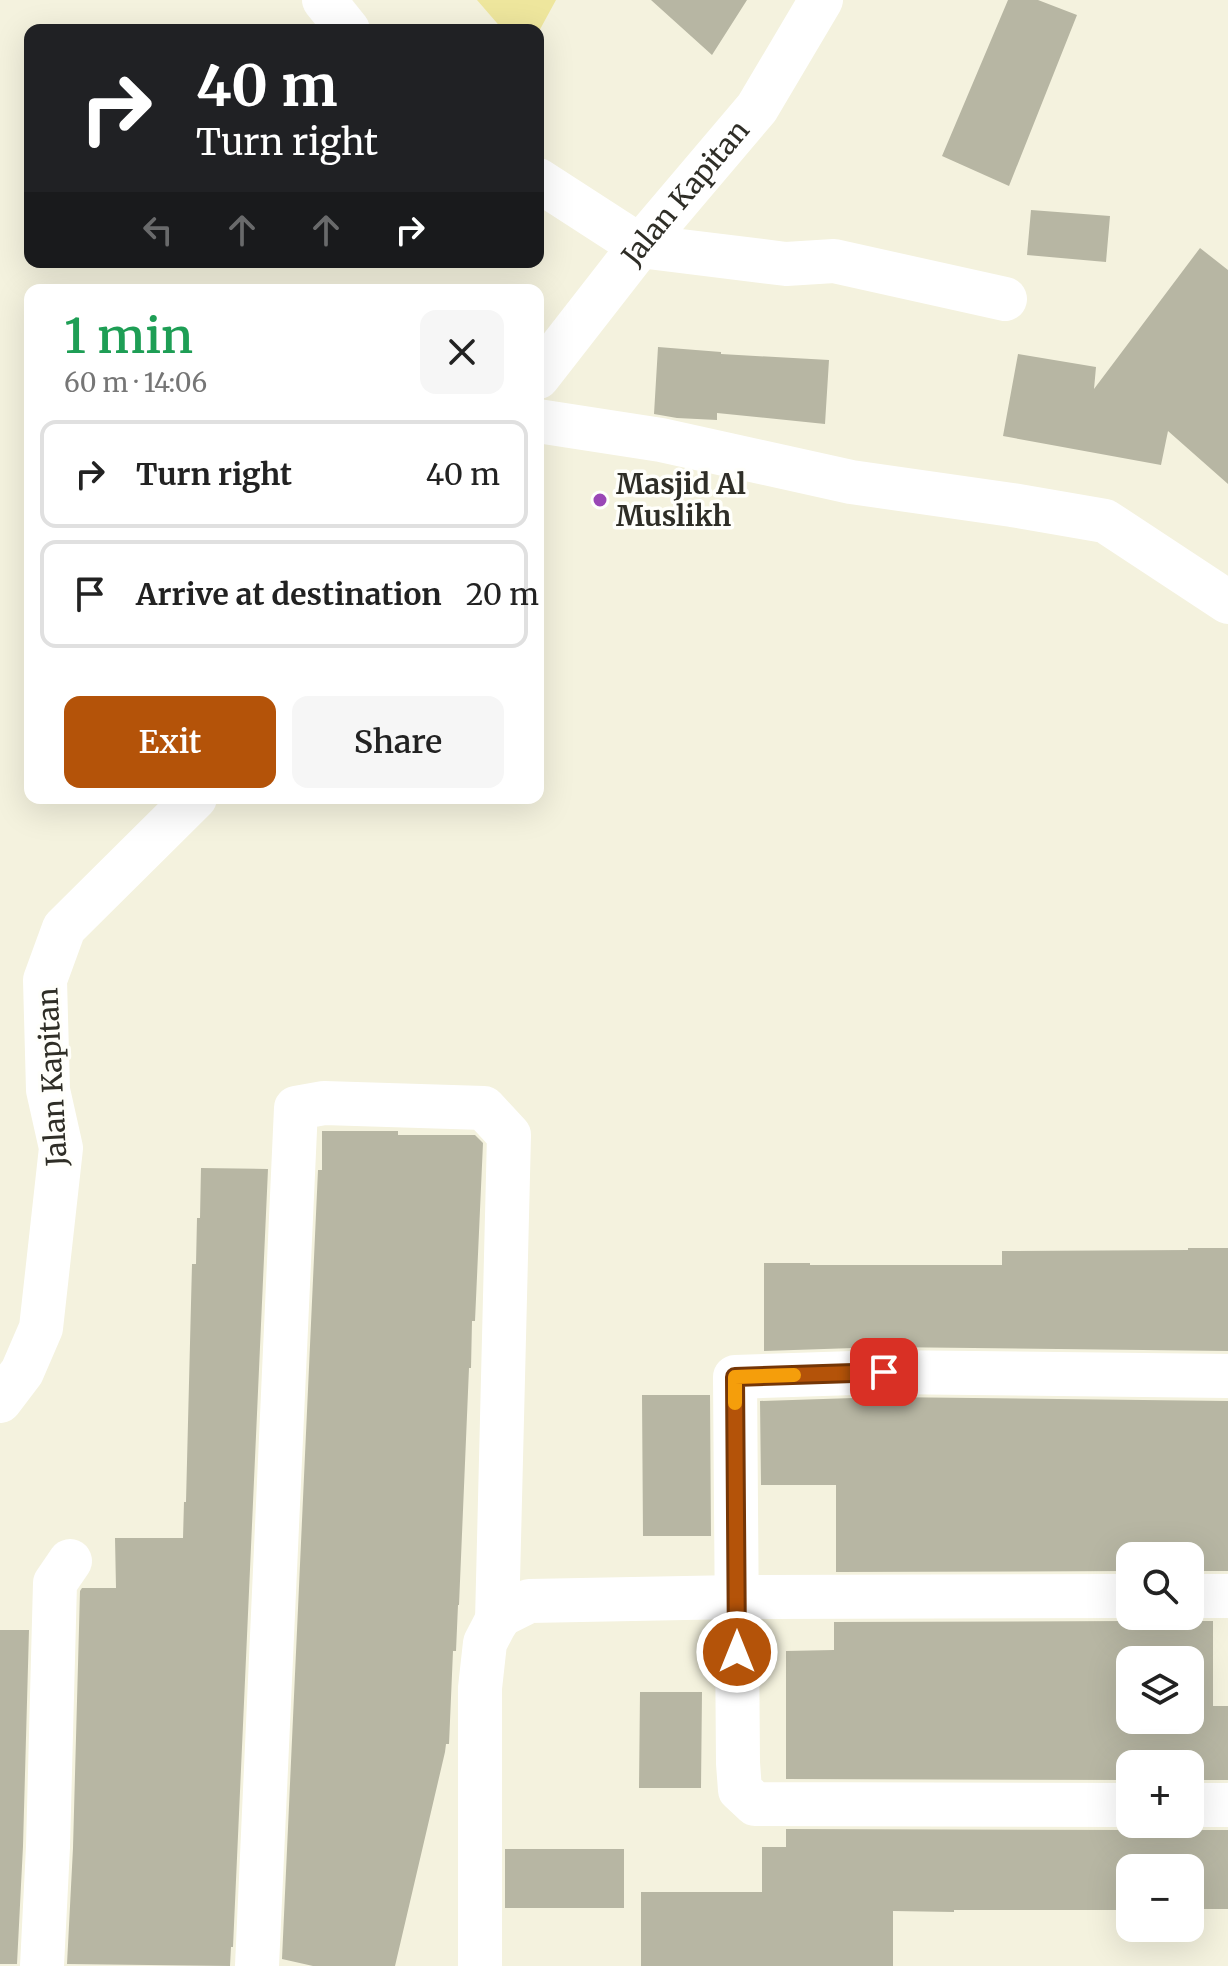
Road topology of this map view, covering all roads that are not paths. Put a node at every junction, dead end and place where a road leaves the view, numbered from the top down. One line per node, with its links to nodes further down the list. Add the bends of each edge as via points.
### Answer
1 (324, 0): 3 (street)
2 (821, 0): 5 (street, Jalan Kapitan, via 757,108)
3 (343, 24)
4 (544, 184): 5 (street)
5 (640, 246): 6 (street, via 786,264 834,261); 7 (street, Jalan Kapitan)
6 (1005, 299)
7 (544, 369)
8 (544, 422): 9 (street, via 661,440 851,482 1105,521)
9 (1228, 602)
10 (189, 804): 12 (street, Jalan Kapitan, via 64,928 45,980 48,1090 60,1163 41,1328 22,1372)
11 (1228, 1376): 17 (street, via 884,1372 735,1377)
12 (0, 1401)
13 (70, 1561): 22 (street, via 55,1583)
14 (1116, 1596): 17 (street)
15 (1204, 1596): 16 (street)
16 (1228, 1596)
17 (737, 1597): 18 (street, via 529,1601); 19 (street, via 740,1790 755,1804)
18 (497, 1621): 23 (street, via 509,1135 484,1108 324,1103 296,1108); 24 (street, via 485,1643 480,1688)
19 (1116, 1805)
20 (1204, 1805): 21 (street)
21 (1228, 1805)
22 (42, 1966)
23 (257, 1966)
24 (480, 1966)

